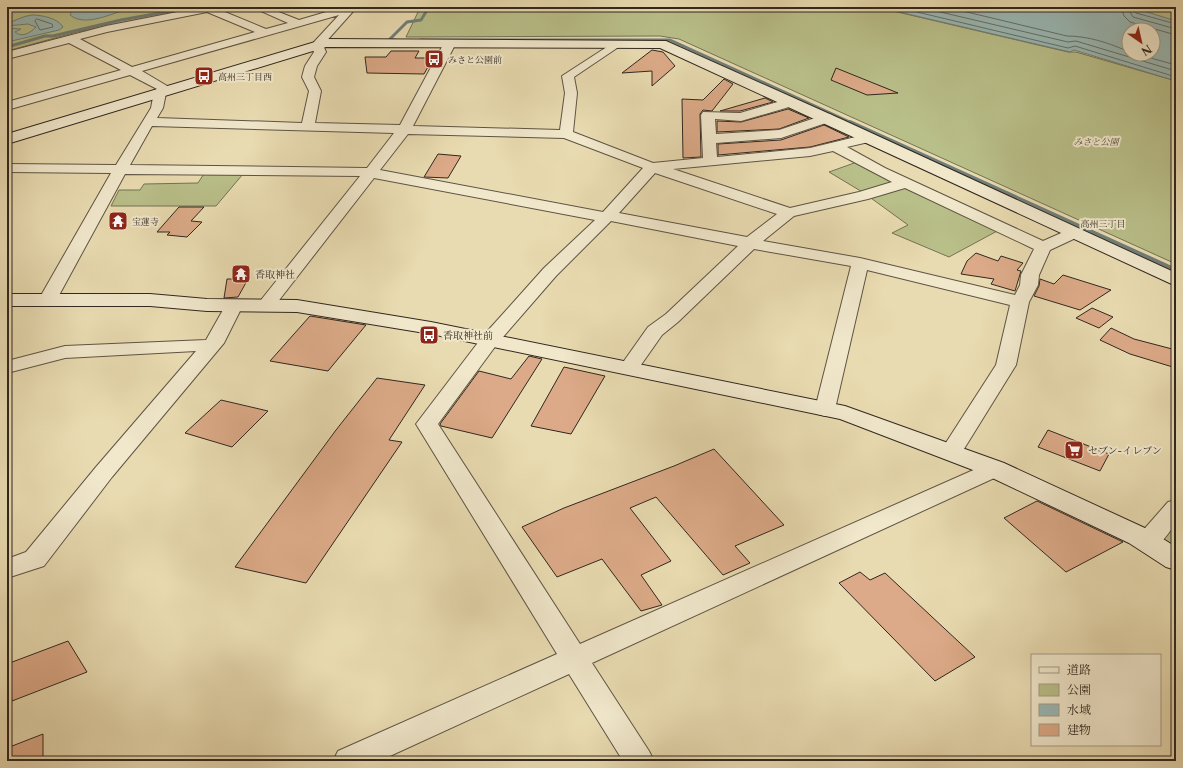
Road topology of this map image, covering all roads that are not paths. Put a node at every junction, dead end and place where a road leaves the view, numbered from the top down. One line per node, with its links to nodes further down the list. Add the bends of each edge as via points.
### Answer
1 (220, 7): 4 (street)
2 (257, 7): 5 (street)
3 (351, 7): 5 (street); 9 (street)
4 (208, 9): 6 (street); 7 (street)
5 (298, 23): 6 (street)
6 (265, 32): 12 (street)
7 (69, 38): 11 (street); 12 (street)
8 (450, 43): 9 (street); 10 (street); 19 (street)
9 (318, 44): 13 (street); 18 (street, via 320,52 311,66 308,77 315,91)
10 (616, 44): 14 (street, via 668,46); 20 (street, via 568,76 571,93)
11 (7, 56)
12 (131, 70): 13 (street); 15 (street)
13 (164, 91): 17 (street); 22 (street)
14 (790, 102): 16 (street); 23 (street, via 741,117 708,115)
15 (7, 106)
16 (827, 118): 21 (street); 23 (street, via 781,134)
17 (148, 122): 18 (street); 28 (street)
18 (308, 127): 19 (street)
19 (405, 129): 20 (street); 29 (street)
20 (566, 134): 26 (street)
21 (868, 138): 24 (street); 33 (street)
22 (7, 139)
23 (709, 139): 25 (street)
24 (836, 147): 25 (street, via 810,152); 30 (street)
25 (710, 161): 26 (street)
26 (652, 167): 31 (street); 32 (street)
27 (7, 168): 28 (street)
28 (120, 169): 29 (street); 38 (street)
29 (371, 172): 32 (street); 41 (street)
30 (906, 183): 31 (street, via 864,196); 35 (street)
31 (789, 213): 34 (street)
32 (607, 217): 34 (street); 43 (street, via 550,272)
33 (1074, 233): 35 (street); 37 (street)
34 (750, 243): 36 (street); 46 (street, via 672,318 655,331)
35 (1043, 247): 40 (street)
36 (860, 263): 40 (street); 47 (street)
37 (1176, 280)
38 (48, 299): 39 (street); 42 (street, via 150,300)
39 (7, 300)
40 (1020, 302): 48 (street, via 1006,365)
41 (267, 304): 42 (street); 43 (street, via 371,317)
42 (234, 305): 44 (street)
43 (490, 340): 46 (street); 54 (street, via 427,424)
44 (212, 345): 45 (street, via 64,352); 53 (street, via 35,558)
45 (7, 367)
46 (628, 368): 47 (street)
47 (825, 409): 48 (street, via 862,419)
48 (951, 452): 49 (street)
49 (995, 469): 51 (street); 54 (street)
50 (1176, 508): 51 (street)
51 (1147, 541): 52 (street)
52 (1176, 560)
53 (7, 569)
54 (575, 660): 55 (street); 56 (street)
55 (348, 761)
56 (639, 761)

